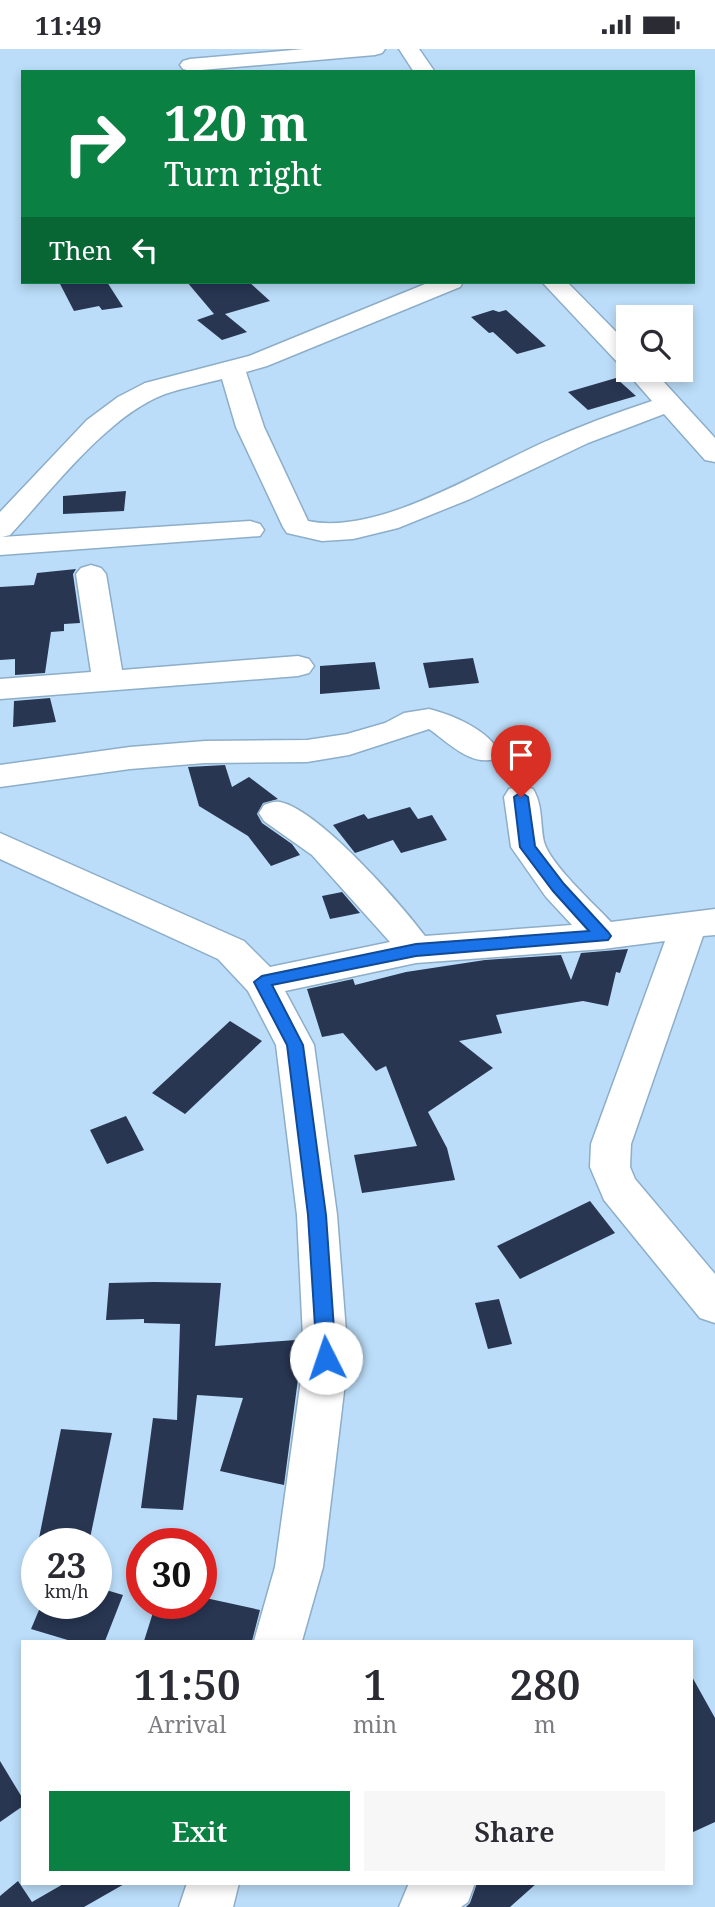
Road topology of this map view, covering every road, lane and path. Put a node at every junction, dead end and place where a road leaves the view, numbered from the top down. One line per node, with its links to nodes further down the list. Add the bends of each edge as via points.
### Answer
1 (375, 49): 3 (street)
2 (409, 49): 4 (street)
3 (190, 65)
4 (424, 70)
5 (446, 284): 8 (street)
6 (556, 284): 7 (street)
7 (616, 347)
8 (232, 369): 10 (street, via 250,428 297,527 323,534 404,516 561,445); 12 (street, via 154,389 127,403 97,426)
9 (650, 382): 10 (street)
10 (669, 404): 11 (street)
11 (715, 454)
12 (0, 529)
13 (250, 530): 14 (street)
14 (0, 546)
15 (91, 573): 17 (street)
16 (298, 666): 17 (street)
17 (108, 681): 18 (street)
18 (0, 689)
19 (482, 751): 20 (street, via 429,719 349,744 307,751 130,758)
20 (0, 776)
21 (521, 797): 25 (street, via 528,847)
22 (275, 813): 26 (street, via 324,846)
23 (0, 845): 27 (street, via 231,950)
24 (702, 923): 25 (street); 28 (street, via 611,1144 610,1167 618,1188)
25 (603, 936): 26 (street)
26 (416, 950): 27 (street)
27 (262, 982): 29 (street, via 295,1045 317,1215 326,1358 299,1567)
28 (715, 1305)
29 (278, 1640)
30 (212, 1885): 32 (street)
31 (447, 1885): 33 (street)
32 (206, 1907)
33 (426, 1907)

